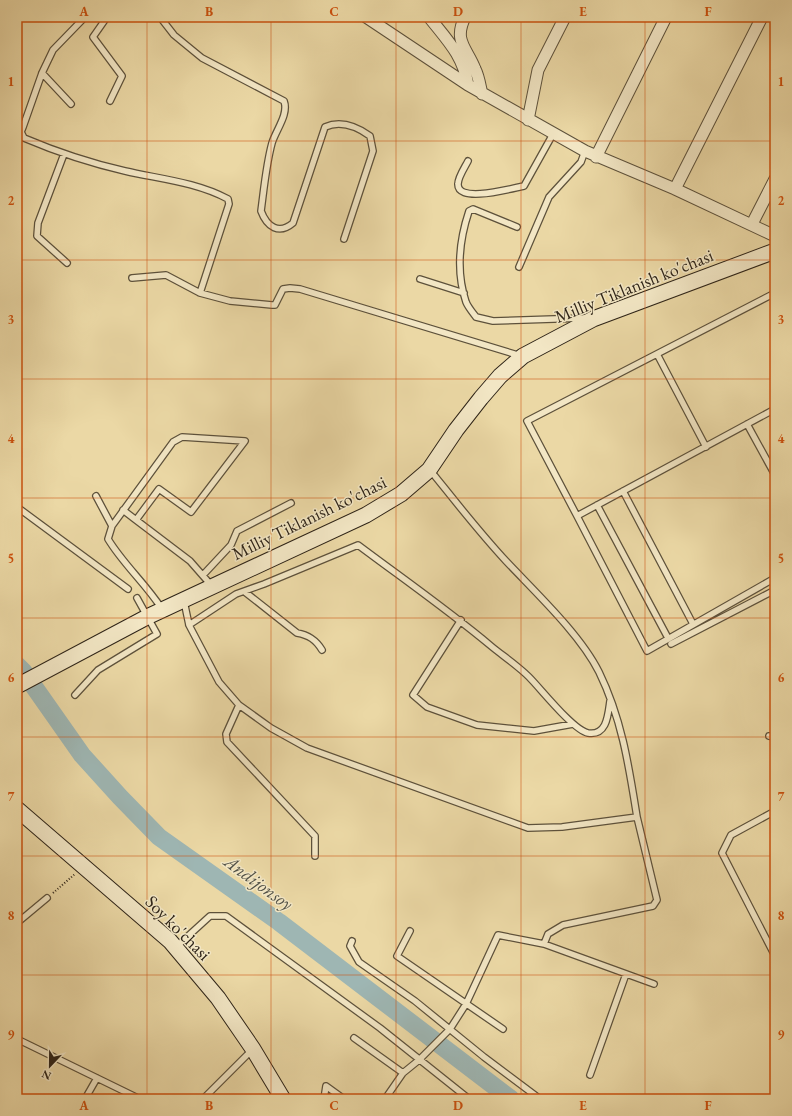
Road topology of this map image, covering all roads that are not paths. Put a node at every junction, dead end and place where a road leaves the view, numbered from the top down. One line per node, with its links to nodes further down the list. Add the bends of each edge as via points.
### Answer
1 (21, 17): 11 (lane)
2 (85, 17): 12 (lane, via 53,50)
3 (107, 17): 15 (lane, via 93,37 122,76)
4 (160, 17): 28 (lane, via 174,35 202,58 284,102 284,114 272,143 260,211 264,222 269,225 282,229 293,223 325,128 332,124 345,124 359,128 370,136 373,151)
5 (366, 17): 13 (street)
6 (429, 17): 13 (street, via 465,68)
7 (465, 17): 14 (street, via 460,28 462,45 475,69)
8 (565, 17): 17 (street, via 538,70)
9 (666, 17): 21 (street)
10 (762, 17): 24 (street)
11 (17, 22)
12 (42, 73): 16 (lane); 20 (lane, via 21,132 24,138)
13 (468, 86): 14 (street)
14 (482, 94): 17 (street)
15 (110, 101)
16 (71, 104)
17 (528, 120): 18 (street)
18 (553, 134): 19 (street); 22 (lane, via 524,186 475,195 465,193 458,187 458,183)
19 (585, 151): 21 (street); 31 (lane, via 581,162 549,197)
20 (64, 154): 30 (lane, via 36,232 37,236); 34 (lane, via 126,171 183,182 228,199 229,204)
21 (596, 157): 24 (street)
22 (468, 161)
23 (775, 179): 25 (street)
24 (675, 189): 25 (street)
25 (752, 224): 27 (street)
26 (517, 226): 35 (lane, via 473,209 469,211 460,242 459,266)
27 (775, 236)
28 (344, 239)
29 (775, 250): 37 (main road, Milliy Tiklanish ko'chasi)
30 (67, 263)
31 (519, 267)
32 (132, 278): 34 (lane, via 166,275)
33 (420, 279): 35 (lane)
34 (200, 293): 39 (lane, via 230,301 275,305 283,290 300,289)
35 (464, 293): 37 (lane, via 466,303 476,317 493,321)
36 (775, 294): 38 (lane)
37 (593, 319): 39 (main road, Milliy Tiklanish ko'chasi)
38 (658, 354): 42 (lane); 51 (lane, via 527,422)
39 (523, 356): 43 (main road, Milliy Tiklanish ko'chasi, via 480,398)
40 (775, 409): 41 (lane)
41 (747, 424): 42 (lane); 44 (lane)
42 (706, 447): 45 (lane)
43 (429, 470): 55 (main road, Milliy Tiklanish ko'chasi, via 401,494 366,515); 71 (lane, via 496,550 571,631 598,670)
44 (775, 475)
45 (623, 491): 48 (lane); 64 (lane)
46 (96, 496): 53 (lane)
47 (291, 502): 55 (lane, via 237,531 231,546)
48 (597, 505): 51 (lane); 66 (lane)
49 (17, 507): 56 (lane)
50 (123, 510): 52 (lane); 52 (lane, via 173,442 182,437 245,440 191,512 159,489); 53 (lane)
51 (578, 516): 66 (lane, via 647,651)
52 (136, 520): 55 (lane, via 190,562)
53 (112, 526): 61 (lane, via 108,539 151,592)
54 (775, 578): 64 (lane)
55 (207, 581): 60 (main road, Milliy Tiklanish ko'chasi)
56 (128, 588)
57 (775, 590): 67 (lane)
58 (245, 592): 63 (lane, via 358,545); 65 (lane, via 236,594); 68 (lane, via 297,633 308,635)
59 (137, 598): 62 (lane)
60 (184, 599): 61 (main road, Milliy Tiklanish ko'chasi); 65 (lane)
61 (162, 610): 62 (main road, Milliy Tiklanish ko'chasi)
62 (147, 616): 69 (main road, Milliy Tiklanish ko'chasi); 70 (lane, via 157,634 98,670)
63 (461, 620): 73 (lane, via 528,676); 73 (lane, via 413,696 427,707 477,726 534,732)
64 (692, 624): 66 (lane)
65 (189, 625): 72 (lane, via 219,682)
66 (668, 638)
67 (671, 644)
68 (322, 650)
69 (17, 686)
70 (75, 695)
71 (611, 698): 73 (lane, via 608,721 596,733 586,732); 78 (lane, via 623,735)
72 (239, 705): 78 (lane, via 271,728 307,748 528,828 562,827); 79 (lane, via 226,734 227,742 315,836)
73 (573, 724)
74 (768, 736): 75 (lane)
75 (775, 737)
76 (17, 809): 85 (main road, Soy ko'chasi)
77 (775, 811): 86 (lane, via 731,835 722,853)
78 (637, 817): 84 (lane, via 657,900 653,906 563,925 548,934)
79 (316, 856)
80 (47, 898): 81 (lane)
81 (17, 923)
82 (410, 931): 89 (lane, via 397,956)
83 (352, 941): 90 (lane, via 350,946 359,962)
84 (544, 944): 87 (lane); 89 (lane, via 498,935)
85 (175, 947): 94 (main road, Soy ko'chasi, via 218,998); 95 (lane, via 210,916 226,916 380,1028)
86 (775, 956)
87 (626, 974): 88 (lane); 97 (lane)
88 (654, 984)
89 (466, 1004): 90 (lane); 91 (lane)
90 (450, 1029): 95 (lane); 107 (lane)
91 (503, 1029)
92 (354, 1038): 96 (lane)
93 (17, 1039): 98 (lane)
94 (253, 1049): 101 (lane); 102 (main road, Soy ko'chasi)
95 (419, 1060): 96 (lane); 106 (lane)
96 (403, 1074): 105 (lane)
97 (590, 1075)
98 (97, 1078): 99 (lane); 100 (lane)
99 (85, 1099)
100 (140, 1099)
101 (203, 1099)
102 (283, 1099)
103 (324, 1099): 104 (lane, via 326,1086)
104 (344, 1099)
105 (385, 1099)
106 (469, 1099)
107 (540, 1099)

